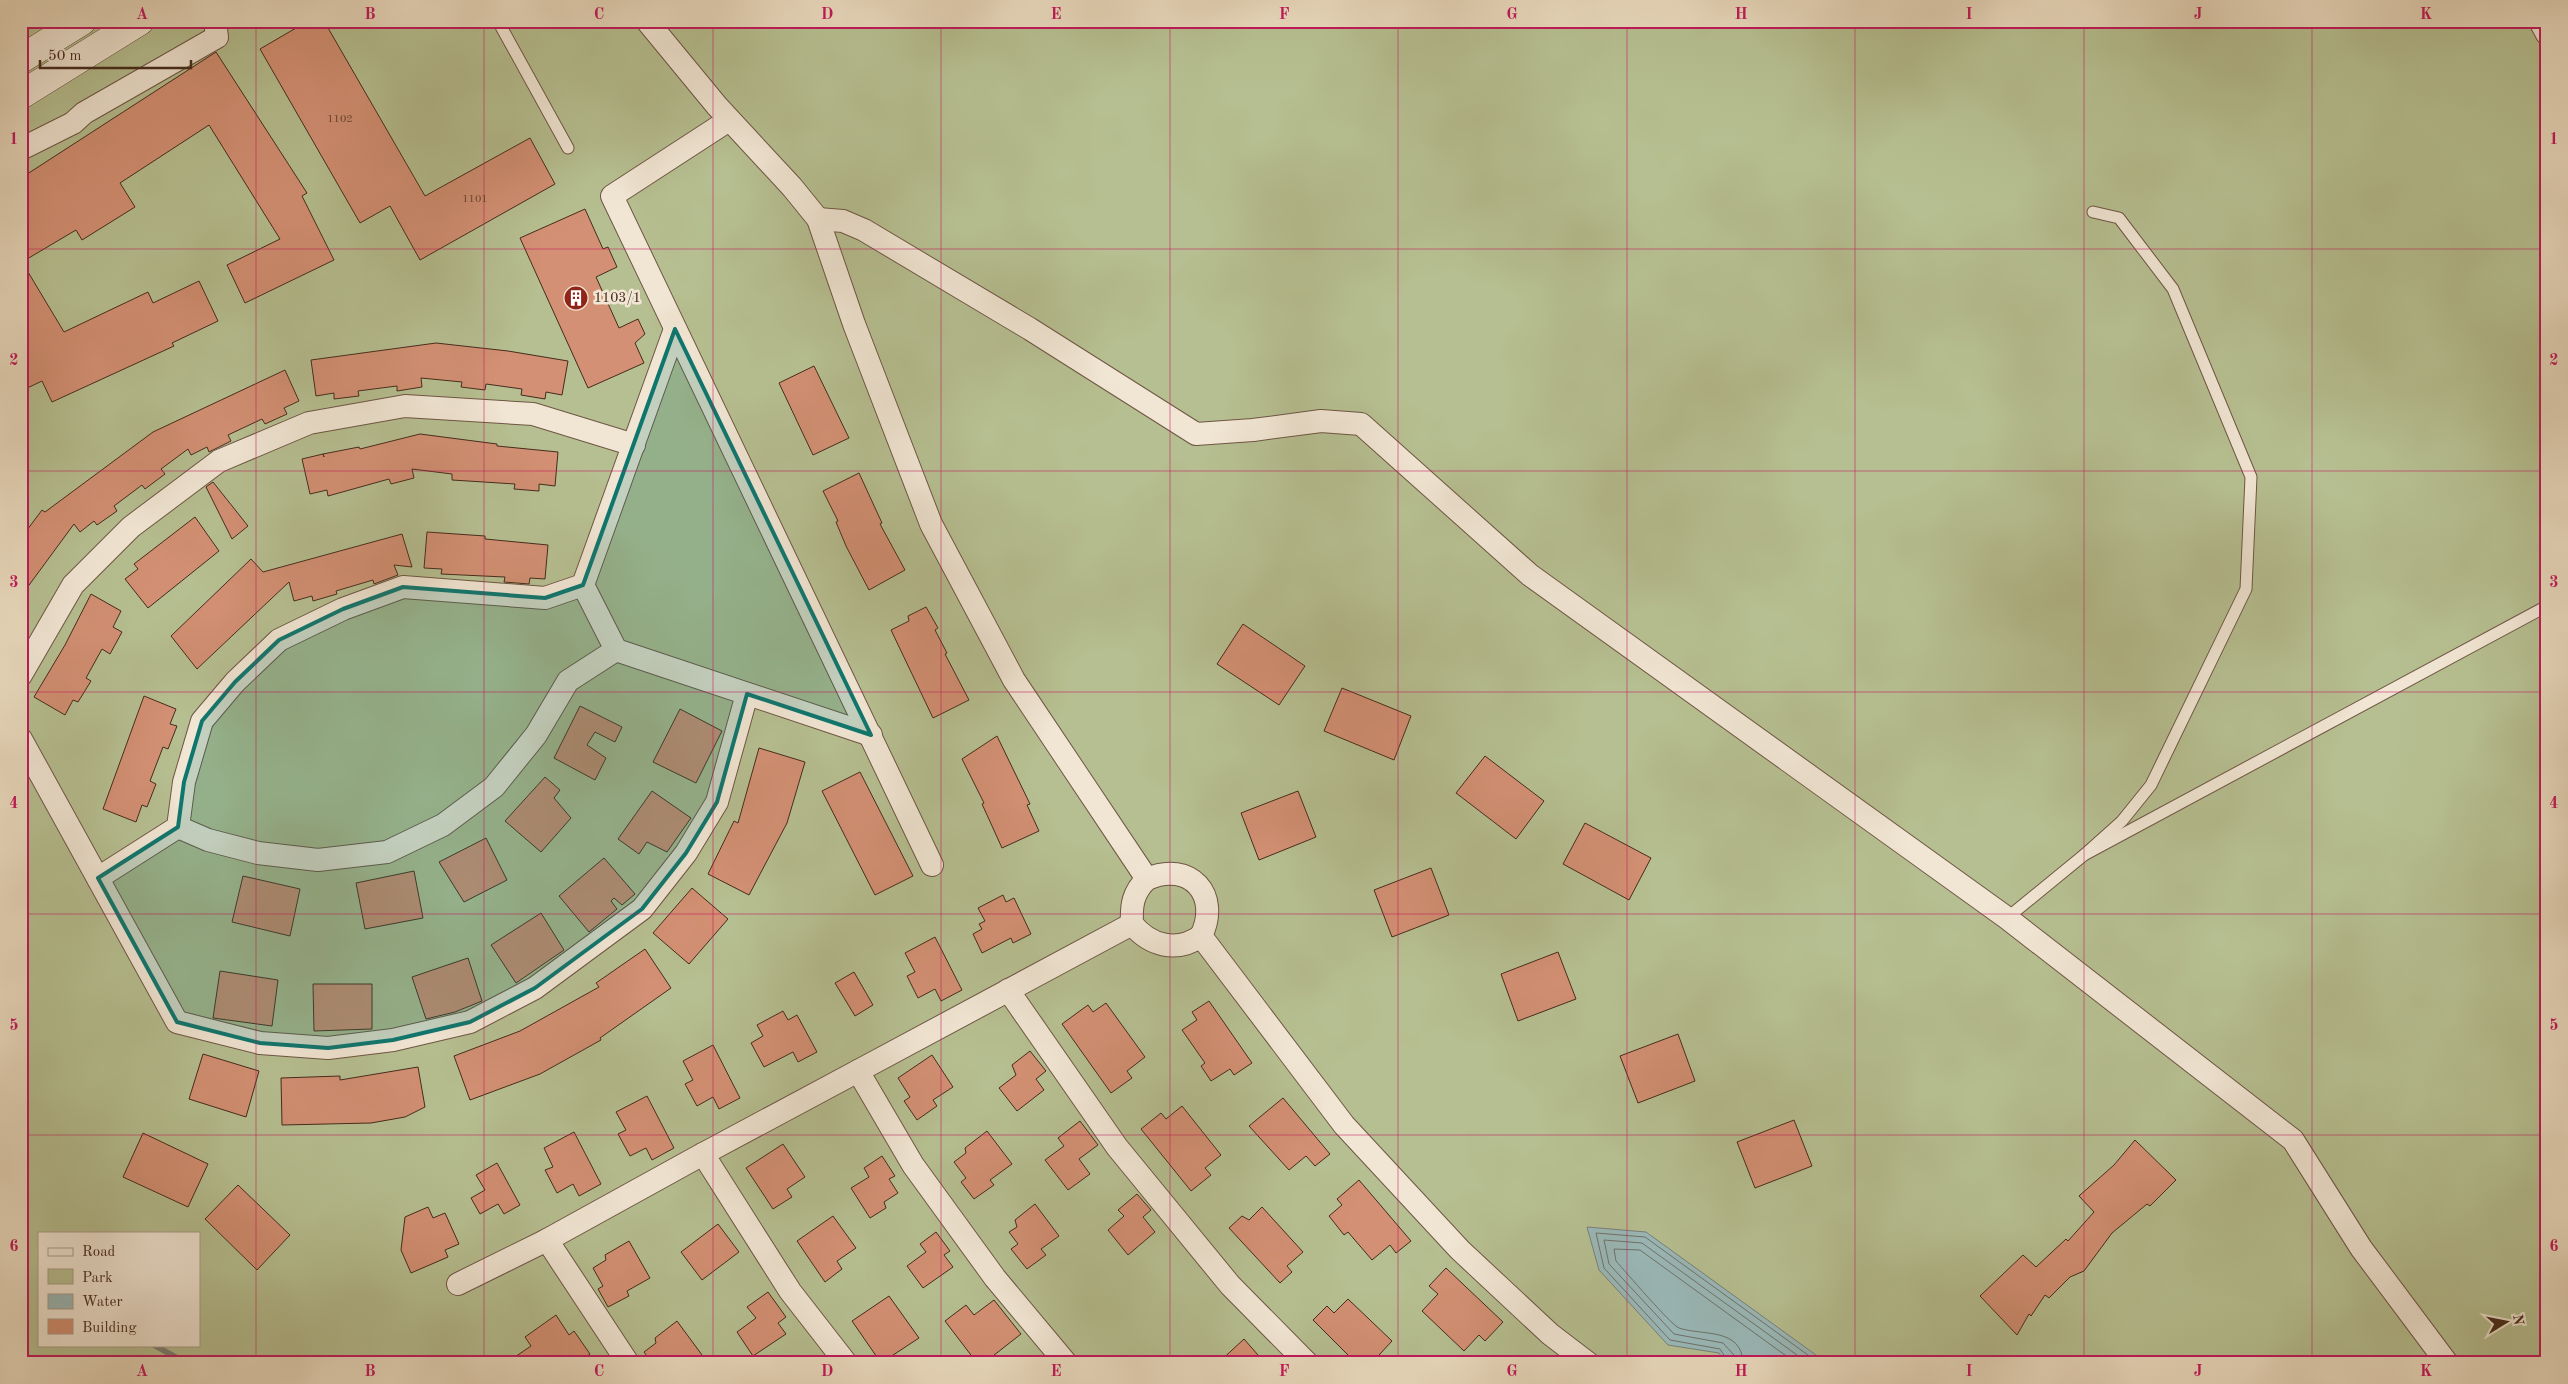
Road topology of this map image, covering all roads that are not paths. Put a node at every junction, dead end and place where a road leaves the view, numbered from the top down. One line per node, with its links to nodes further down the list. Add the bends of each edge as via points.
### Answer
1 (82, 21): 8 (main road)
2 (140, 21): 9 (main road)
3 (215, 21): 12 (street, via 217,37 84,113 73,123)
4 (498, 21): 11 (lane)
5 (647, 21): 10 (street)
6 (2540, 21): 7 (street)
7 (2547, 34)
8 (21, 59)
9 (21, 96)
10 (729, 120): 14 (street); 15 (street, via 612,196)
11 (568, 148)
12 (21, 149)
13 (2093, 212): 25 (lane, via 2119,218 2173,289 2251,477 2246,589 2151,785 2122,821)
14 (818, 219): 28 (street, via 854,324 931,524 1014,680); 29 (street, via 843,221 864,230 1030,328 1196,434 1321,421 1361,424 1530,575)
15 (675, 328): 16 (street); 22 (street)
16 (634, 444): 17 (street); 20 (street, via 533,414 405,406 309,423 218,461 131,527 73,584)
17 (583, 585): 19 (street); 24 (street, via 545,598 402,587 343,609 280,640 235,682 202,721 184,782)
18 (2547, 606): 25 (lane)
19 (616, 650): 21 (street); 24 (street, via 568,681 536,735 494,787 443,825 387,852 318,860 258,853 208,840)
20 (21, 675)
21 (747, 694): 22 (street); 27 (street, via 717,802 686,853 642,909 535,988 470,1022 392,1040 328,1048 260,1043 177,1022)
22 (871, 735): 26 (street)
23 (21, 739): 27 (street)
24 (178, 826): 27 (street)
25 (2084, 855): 29 (lane)
26 (932, 865)
27 (98, 878)
28 (1147, 879): 30 (street, via 1133,900); 31 (street, via 1170,873 1197,883 1207,897 1208,916)
29 (2008, 918): 42 (street, via 2293,1140 2361,1248)
30 (1132, 924): 31 (street, via 1140,934 1164,945 1186,945); 32 (street)
31 (1201, 936): 41 (street, via 1344,1126 1460,1250 1550,1334)
32 (1008, 990): 33 (street); 40 (street, via 1117,1147 1230,1285)
33 (858, 1071): 34 (street); 39 (street, via 913,1165 995,1278)
34 (703, 1154): 35 (street); 38 (street, via 790,1291)
35 (547, 1240): 36 (street); 37 (street)
36 (458, 1284)
37 (628, 1363)
38 (846, 1363)
39 (1066, 1363)
40 (1307, 1363)
41 (1588, 1363)
42 (2446, 1363)

